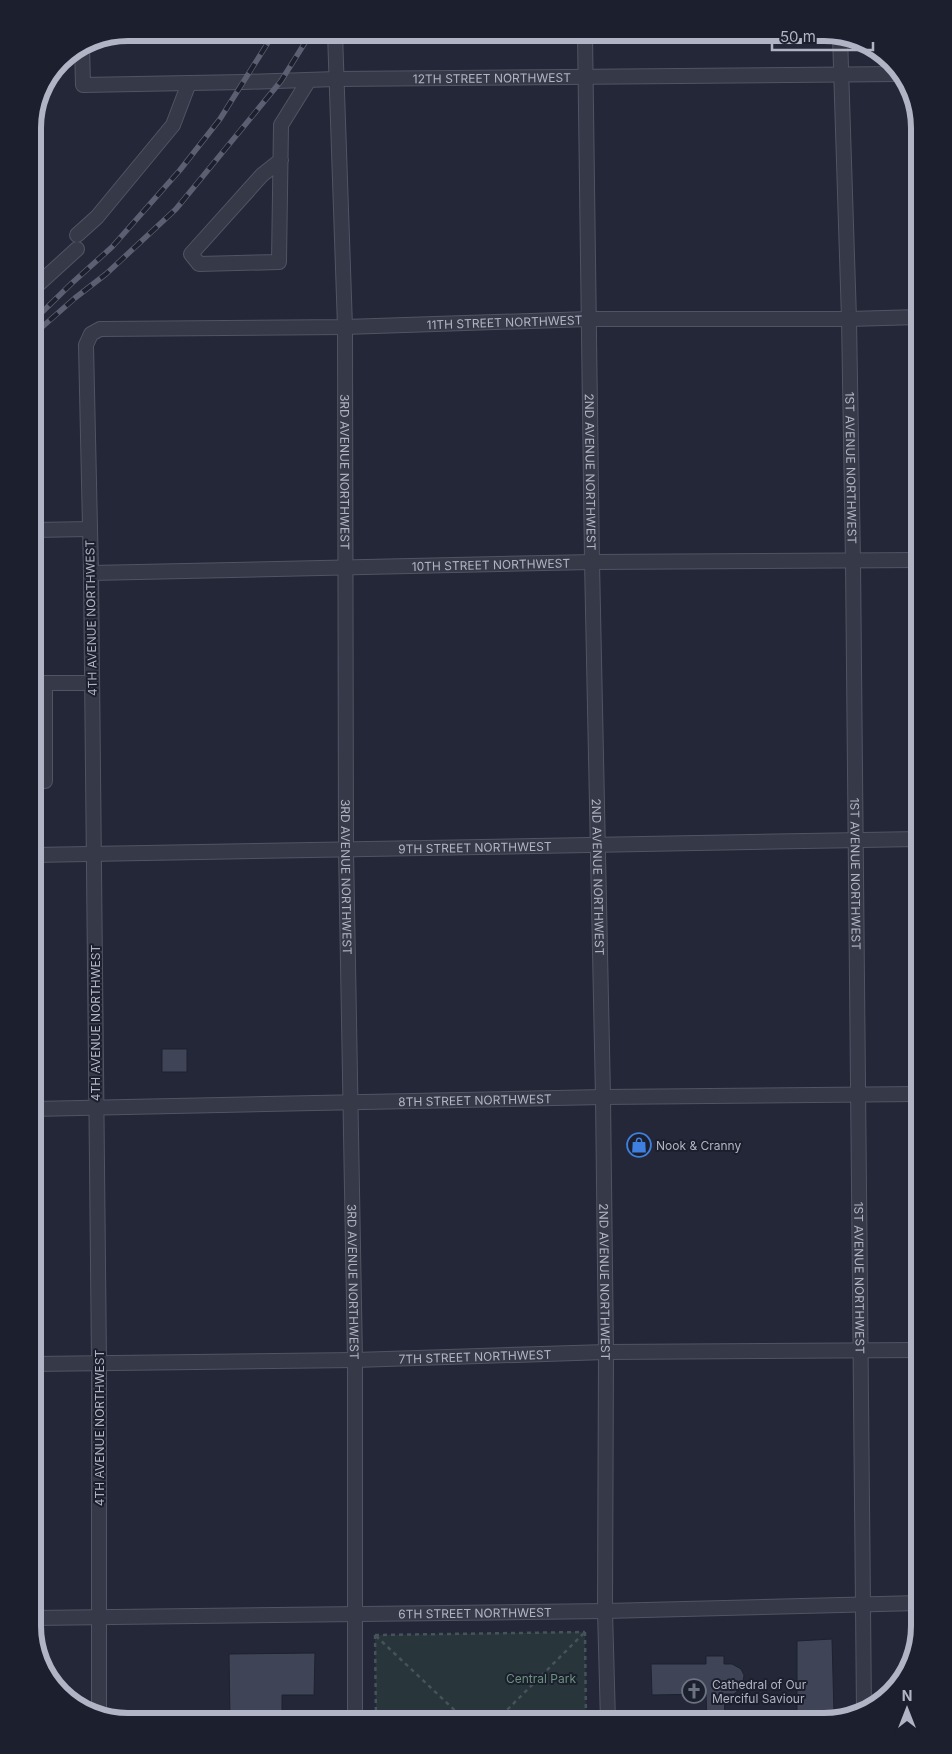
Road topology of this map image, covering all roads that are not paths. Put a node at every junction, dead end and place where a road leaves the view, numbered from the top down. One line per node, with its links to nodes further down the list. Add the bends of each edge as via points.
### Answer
1 (335, 41): 8 (street, 3RD AVENUE NORTHWEST)
2 (585, 41): 7 (street, 2ND AVENUE NORTHWEST)
3 (840, 43): 5 (street, 1ST AVENUE NORTHWEST)
4 (82, 55): 10 (street, 12TH STREET NORTHWEST, via 83,85)
5 (841, 74): 6 (street, 12TH STREET NORTHWEST); 7 (street, 12TH STREET NORTHWEST); 17 (street, 1ST AVENUE NORTHWEST)
6 (892, 74)
7 (586, 78): 8 (street, 12TH STREET NORTHWEST); 16 (street, 2ND AVENUE NORTHWEST)
8 (336, 79): 9 (street, 12TH STREET NORTHWEST); 18 (street, 3RD AVENUE NORTHWEST)
9 (309, 80): 10 (street, 12TH STREET NORTHWEST); 11 (street, via 282,125)
10 (189, 83): 12 (street, via 173,125 97,217)
11 (281, 160): 11 (street, via 279,262 199,264 191,254 262,175)
12 (77, 235)
13 (77, 249): 14 (street)
14 (41, 282)
15 (911, 317): 17 (street, 11TH STREET NORTHWEST)
16 (589, 319): 17 (street, 11TH STREET NORTHWEST); 18 (street, 11TH STREET NORTHWEST); 23 (street, 2ND AVENUE NORTHWEST)
17 (850, 319): 24 (street, 1ST AVENUE NORTHWEST)
18 (345, 327): 19 (street, 11TH STREET NORTHWEST, via 100,329); 25 (street, 3RD AVENUE NORTHWEST)
19 (91, 334): 20 (street, 4TH AVENUE NORTHWEST, via 86,345)
20 (90, 529): 21 (street); 26 (street, 4TH AVENUE NORTHWEST)
21 (41, 530)
22 (911, 560): 24 (street, 10TH STREET NORTHWEST)
23 (592, 562): 24 (street, 10TH STREET NORTHWEST); 25 (street, 10TH STREET NORTHWEST); 31 (street, 2ND AVENUE NORTHWEST)
24 (853, 562): 30 (street, 1ST AVENUE NORTHWEST)
25 (346, 568): 26 (street, 10TH STREET NORTHWEST); 32 (street, 3RD AVENUE NORTHWEST)
26 (91, 574): 27 (street, 4TH AVENUE NORTHWEST)
27 (92, 683): 28 (street, via 45,683 45,781); 33 (street, 4TH AVENUE NORTHWEST)
28 (41, 781)
29 (911, 839): 30 (street, 9TH STREET NORTHWEST)
30 (857, 840): 31 (street, 9TH STREET NORTHWEST); 36 (street, 1ST AVENUE NORTHWEST)
31 (598, 844): 32 (street, 9TH STREET NORTHWEST); 37 (street, 2ND AVENUE NORTHWEST)
32 (346, 850): 33 (street, 9TH STREET NORTHWEST); 38 (street, 3RD AVENUE NORTHWEST)
33 (94, 854): 34 (street, 9TH STREET NORTHWEST); 39 (street, 4TH AVENUE NORTHWEST)
34 (41, 855)
35 (911, 1094): 36 (street, 8TH STREET NORTHWEST)
36 (859, 1095): 37 (street, 8TH STREET NORTHWEST); 42 (street, 1ST AVENUE NORTHWEST)
37 (603, 1097): 38 (street, 8TH STREET NORTHWEST); 43 (street, 2ND AVENUE NORTHWEST)
38 (350, 1102): 39 (street, 8TH STREET NORTHWEST); 44 (street, 3RD AVENUE NORTHWEST)
39 (96, 1108): 40 (street, 8TH STREET NORTHWEST); 45 (street, 4TH AVENUE NORTHWEST)
40 (41, 1109)
41 (911, 1350): 42 (street, 7TH STREET NORTHWEST)
42 (862, 1351): 43 (street, 7TH STREET NORTHWEST); 48 (street, 1ST AVENUE NORTHWEST)
43 (606, 1352): 44 (street, 7TH STREET NORTHWEST); 49 (street, 2ND AVENUE NORTHWEST)
44 (355, 1360): 45 (street, 7TH STREET NORTHWEST); 50 (street, 3RD AVENUE NORTHWEST)
45 (100, 1363): 46 (street, 7TH STREET NORTHWEST); 51 (street, 4TH AVENUE NORTHWEST)
46 (41, 1364)
47 (911, 1603): 48 (street, 6TH STREET NORTHWEST)
48 (863, 1604): 49 (street, 6TH STREET NORTHWEST); 53 (street, 1ST AVENUE NORTHWEST)
49 (605, 1611): 50 (street, 6TH STREET NORTHWEST); 56 (street, 2ND AVENUE NORTHWEST)
50 (354, 1613): 51 (street, 6TH STREET NORTHWEST); 55 (street, 3RD AVENUE NORTHWEST)
51 (99, 1617): 52 (street, 6TH STREET NORTHWEST); 54 (street, 4TH AVENUE NORTHWEST)
52 (41, 1618)
53 (864, 1703)
54 (99, 1708)
55 (355, 1713)
56 (608, 1713)

